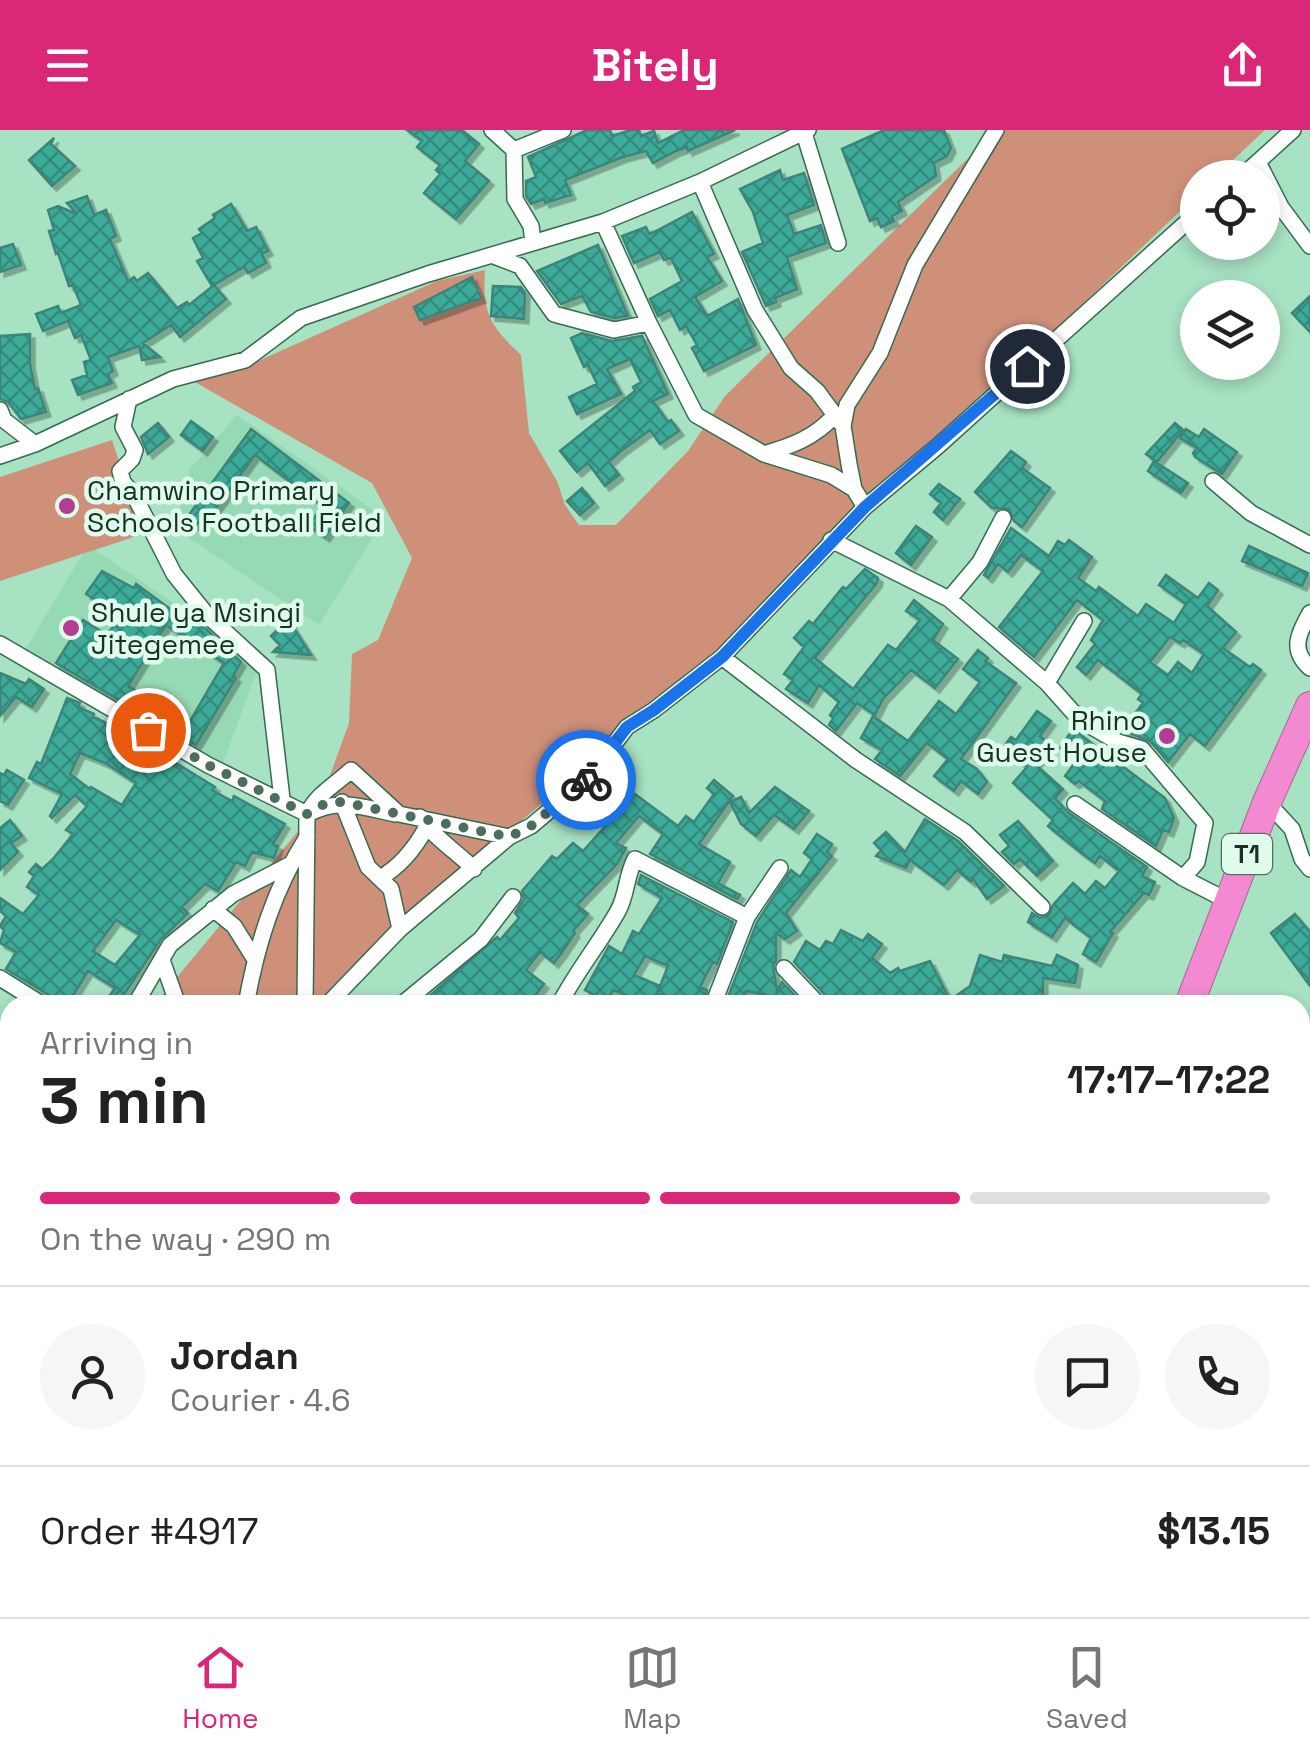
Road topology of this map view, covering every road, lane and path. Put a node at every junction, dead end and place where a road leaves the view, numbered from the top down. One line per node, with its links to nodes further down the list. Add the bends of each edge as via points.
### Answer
1 (492, 130): 6 (street)
2 (563, 130): 6 (street)
3 (1293, 130): 7 (street)
4 (805, 131): 8 (street); 13 (street)
5 (988, 134): 19 (street, via 915,265 880,353)
6 (514, 150): 12 (street, via 515,199)
7 (1260, 160)
8 (700, 182): 10 (street); 19 (street, via 755,310 791,368)
9 (1280, 205): 14 (street)
10 (603, 222): 12 (street); 16 (street)
11 (1180, 228): 25 (street)
12 (533, 242): 15 (street)
13 (838, 243)
14 (1310, 246)
15 (494, 256): 16 (street, via 520,266 554,314 614,330); 17 (street, via 302,318 245,360)
16 (649, 323): 21 (street, via 696,415)
17 (129, 399): 20 (street); 37 (street, via 123,427 135,450 120,471 122,482 174,574 206,615 267,670)
18 (0, 410): 20 (street)
19 (839, 421): 21 (street); 24 (street)
20 (35, 444): 22 (street)
21 (764, 454): 24 (street, via 831,475)
22 (0, 456)
23 (1213, 481): 28 (street, via 1252,514)
24 (854, 490): 25 (street)
25 (865, 507): 27 (street)
26 (1003, 518): 29 (street)
27 (831, 540): 29 (street); 33 (street)
28 (1310, 546)
29 (949, 600): 35 (street)
30 (1310, 613): 34 (street, via 1296,648)
31 (1084, 621): 35 (street)
32 (0, 644): 37 (street, via 208,765)
33 (722, 657): 45 (street, via 627,727 589,777); 56 (street, via 856,760 965,832)
34 (1310, 668)
35 (1047, 683): 51 (street, via 1080,720 1142,749 1205,823 1197,862)
36 (1308, 714): 39 (highway, T1)
37 (282, 799): 41 (street)
38 (342, 802): 41 (street); 42 (street); 50 (street, via 368,867)
39 (1268, 802): 49 (street, via 1292,829); 55 (highway, T1)
40 (1075, 804): 51 (street)
41 (307, 814): 42 (street, via 318,794 351,770); 44 (street)
42 (399, 814): 43 (street)
43 (423, 822): 45 (street); 48 (street); 50 (street, via 418,844)
44 (308, 835): 46 (street); 53 (street)
45 (509, 837): 48 (street)
46 (289, 865): 52 (street); 57 (street)
47 (780, 868): 58 (street)
48 (474, 869): 59 (street)
49 (1310, 869)
50 (380, 878): 59 (street, via 391,888)
51 (1184, 878): 55 (street)
52 (278, 888): 53 (street, via 298,886); 60 (street)
53 (307, 896): 68 (street)
54 (512, 897): 70 (street, via 481,939)
55 (1228, 901): 74 (highway, T1)
56 (1042, 907)
57 (214, 909): 60 (street); 61 (street, via 170,945)
58 (747, 917): 71 (street, via 635,859 621,908); 72 (street)
59 (400, 929): 69 (street)
60 (254, 958): 67 (street)
61 (162, 960): 65 (street); 66 (street)
62 (784, 968): 73 (street)
63 (0, 978): 64 (street)
64 (27, 995)
65 (142, 995)
66 (174, 995)
67 (248, 995)
68 (305, 995)
69 (337, 995)
70 (413, 995)
71 (564, 995)
72 (717, 995)
73 (809, 995)
74 (1193, 995)

